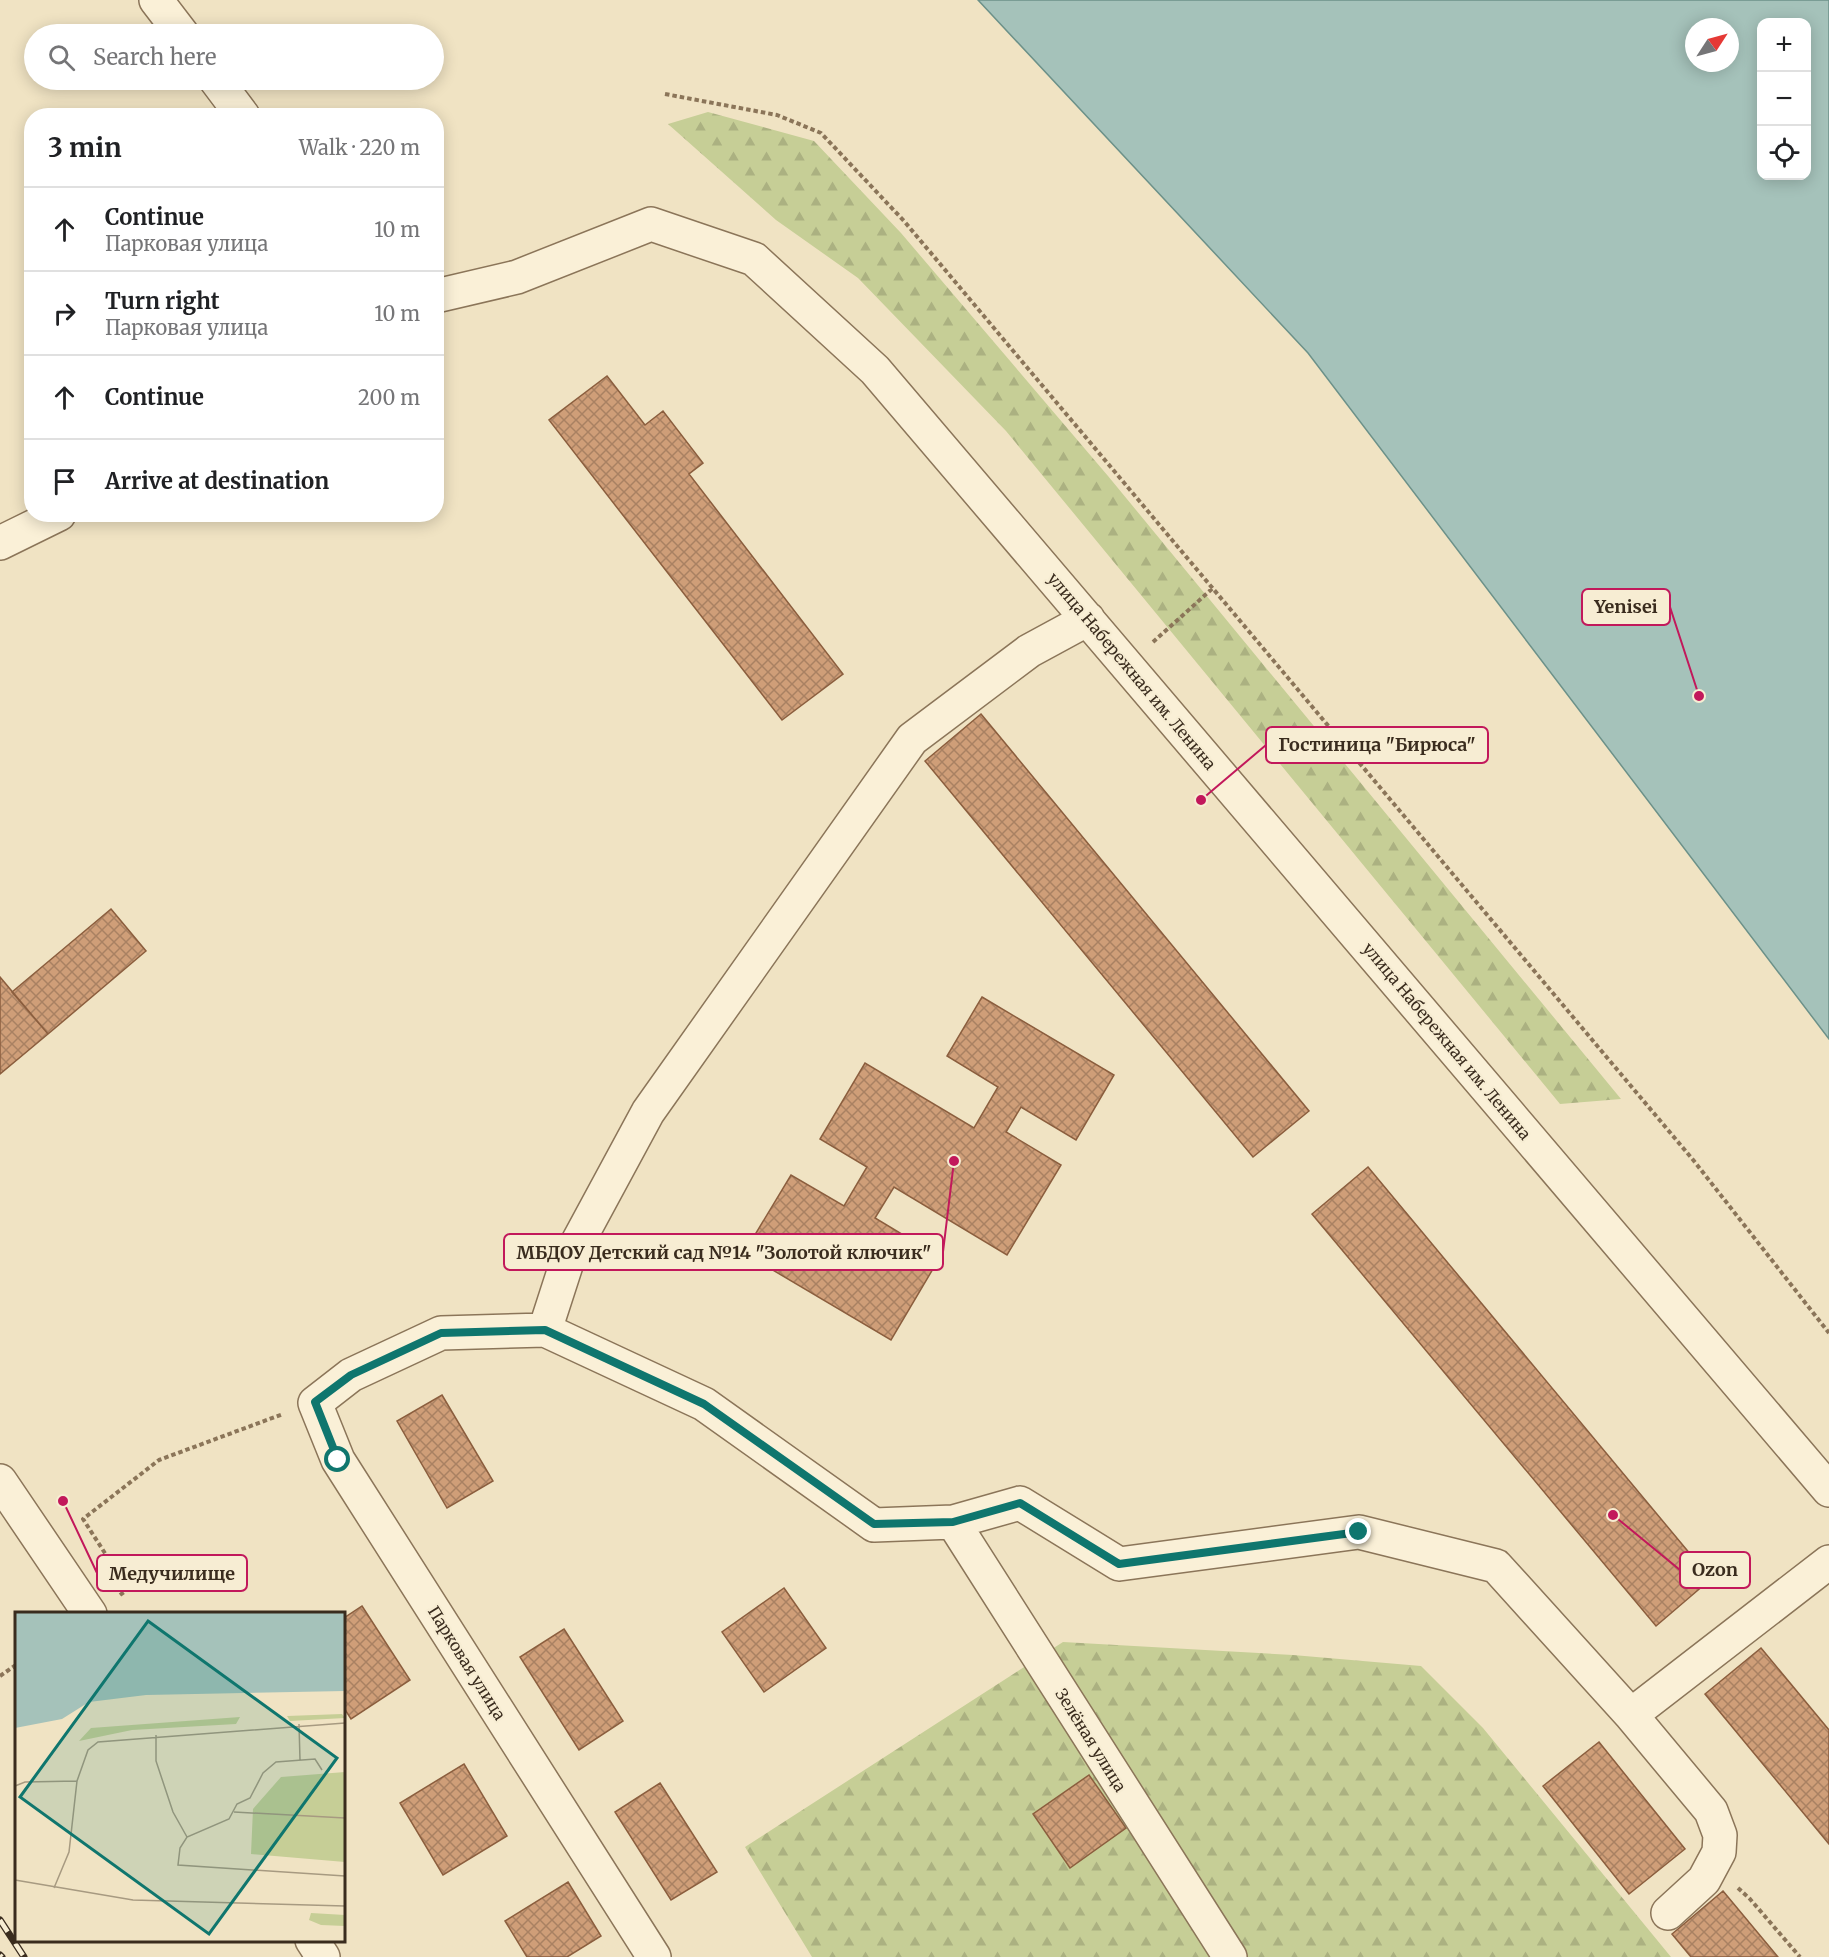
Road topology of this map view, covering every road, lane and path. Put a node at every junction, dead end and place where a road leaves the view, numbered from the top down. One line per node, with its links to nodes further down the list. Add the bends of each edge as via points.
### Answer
1 (156, 0): 2 (street)
2 (174, 24)
3 (224, 90): 5 (street)
4 (665, 94): 9 (path, via 777,115 820,133 904,221)
5 (237, 108)
6 (444, 294): 10 (street, улица Набережная им. Ленина, via 517,277 651,224 754,259 874,370)
7 (43, 522): 8 (street)
8 (0, 543)
9 (1213, 588): 11 (path); 13 (path, via 1694,1161)
10 (1088, 619): 11 (street, улица Набережная им. Ленина); 12 (street, via 1029,651 912,739 648,1112 567,1262)
11 (1127, 666): 16 (street, улица Набережная им. Ленина)
12 (545, 1330): 14 (street, via 441,1333 351,1375); 17 (street, via 704,1404 874,1524)
13 (1829, 1333)
14 (315, 1402): 19 (path, via 159,1460 83,1519); 28 (street, Парковая улица, via 338,1460)
15 (0, 1481): 20 (street)
16 (1829, 1490)
17 (953, 1522): 23 (street, via 1020,1503 1119,1564 1359,1532 1496,1566); 29 (street, Зелёная улица)
18 (1829, 1562): 23 (street)
19 (128, 1589)
20 (89, 1612)
21 (15, 1666): 22 (path)
22 (0, 1676)
23 (1631, 1715): 24 (street, via 1711,1811 1720,1835 1719,1852)
24 (1712, 1867): 25 (street, via 1704,1880); 30 (path, via 1750,1899)
25 (1668, 1914)
26 (313, 1942): 27 (street)
27 (323, 1957)
28 (654, 1957)
29 (1230, 1957)
30 (1800, 1957)

